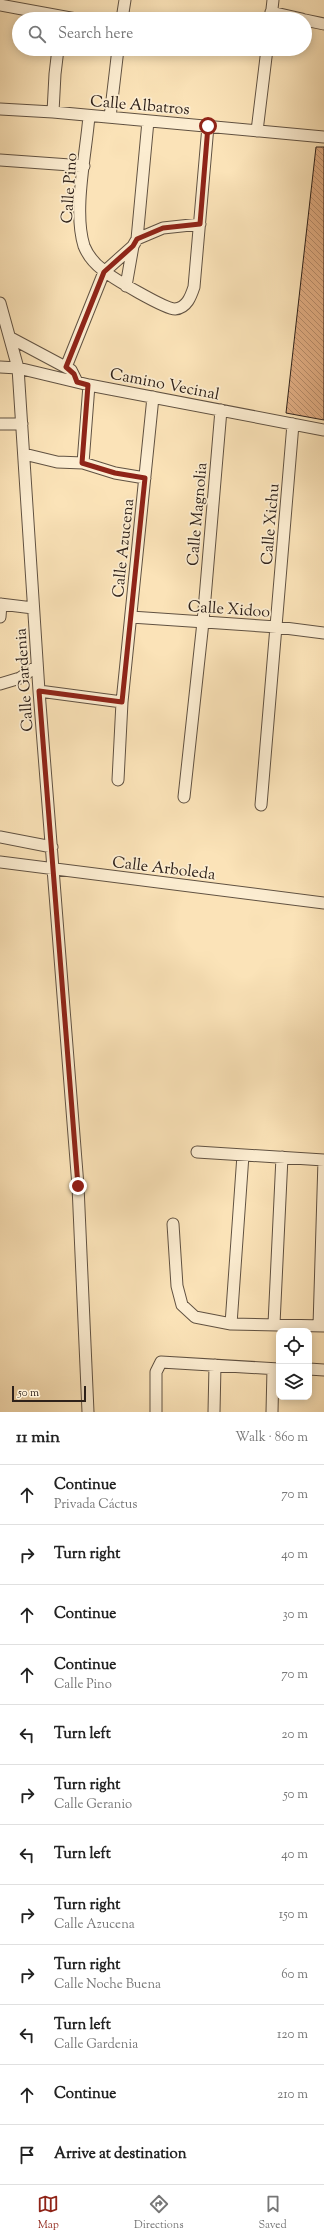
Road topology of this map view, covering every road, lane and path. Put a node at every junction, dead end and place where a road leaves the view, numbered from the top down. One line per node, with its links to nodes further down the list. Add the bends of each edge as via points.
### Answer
1 (125, 0): 5 (street)
2 (273, 0): 6 (street)
3 (0, 5): 4 (street)
4 (34, 12)
5 (123, 12)
6 (271, 12)
7 (312, 21): 8 (street)
8 (324, 24)
9 (57, 56): 13 (street)
10 (117, 56): 15 (street)
11 (266, 56): 18 (street)
12 (0, 109): 13 (street, Calle Albatros)
13 (54, 112): 14 (street, Calle Albatros)
14 (89, 116): 15 (street, Calle Albatros); 21 (street, Calle Pino)
15 (110, 117): 16 (street, Calle Albatros)
16 (148, 121): 17 (street, Calle Albatros); 23 (street)
17 (208, 126): 18 (street, Calle Albatros); 22 (street)
18 (257, 131): 19 (street, Calle Albatros)
19 (324, 137)
20 (0, 160): 21 (street)
21 (84, 166): 24 (street, Calle Pino, via 80,228 91,260)
22 (200, 224): 23 (street, via 163,228); 25 (street, Calle Pino, via 194,287 184,306 176,309 164,305)
23 (135, 243): 24 (street); 25 (street)
24 (104, 272): 25 (street, Calle Pino); 28 (street)
25 (126, 286)
26 (0, 303): 27 (street, Calle Gardenia)
27 (11, 338): 28 (street); 30 (street, Calle Gardenia)
28 (66, 367): 31 (street, via 74,374)
29 (0, 368): 30 (street, Camino Vecinal)
30 (18, 368): 31 (street, Camino Vecinal); 36 (street, Calle Gardenia)
31 (77, 382): 32 (street, Camino Vecinal)
32 (88, 385): 33 (street, Camino Vecinal); 40 (street)
33 (153, 397): 34 (street, Camino Vecinal); 41 (street, Calle Azucena)
34 (221, 410): 37 (street, Camino Vecinal); 46 (street, Calle Magnolia)
35 (0, 424): 36 (street)
36 (22, 424): 39 (street, Calle Gardenia)
37 (293, 424): 38 (street, Camino Vecinal); 47 (street, Calle Xichu)
38 (324, 430)
39 (24, 454): 40 (street, via 57,462); 43 (street, Calle Gardenia)
40 (82, 463): 41 (street, via 115,473)
41 (145, 478): 45 (street, Calle Azucena)
42 (1, 604): 43 (street); 44 (street)
43 (33, 608): 49 (street, Calle Gardenia)
44 (0, 617)
45 (131, 617): 46 (street, Calle Xidoo); 52 (street, Calle Azucena)
46 (203, 622): 47 (street, Calle Xidoo); 54 (street, Calle Magnolia)
47 (277, 627): 48 (street, Calle Xidoo); 55 (street, Calle Xichu)
48 (324, 633)
49 (37, 666): 50 (street, via 20,678); 51 (street, Calle Gardenia)
50 (0, 684)
51 (39, 691): 52 (street); 57 (street, Calle Gardenia)
52 (122, 702): 53 (street, Calle Azucena)
53 (118, 780)
54 (184, 797)
55 (260, 805)
56 (0, 837): 57 (street)
57 (52, 847): 59 (street, Calle Gardenia)
58 (0, 862): 59 (street, Calle Arboleda)
59 (54, 870): 60 (street, Calle Arboleda); 72 (street, Calle Gardenia, via 78,1186)
60 (324, 904)
61 (197, 1152): 62 (street)
62 (243, 1155): 63 (street); 65 (street)
63 (282, 1157): 66 (street); 67 (street, via 324,1160)
64 (173, 1224): 65 (street, via 177,1286 182,1305 194,1317)
65 (231, 1324): 66 (street)
66 (274, 1324): 67 (street)
67 (322, 1326)
68 (214, 1364): 69 (street); 73 (street, via 165,1360 156,1372); 74 (street)
69 (276, 1369): 75 (street)
70 (312, 1370): 71 (street)
71 (324, 1370)
72 (88, 1412)
73 (156, 1412)
74 (214, 1412)
75 (272, 1412)

